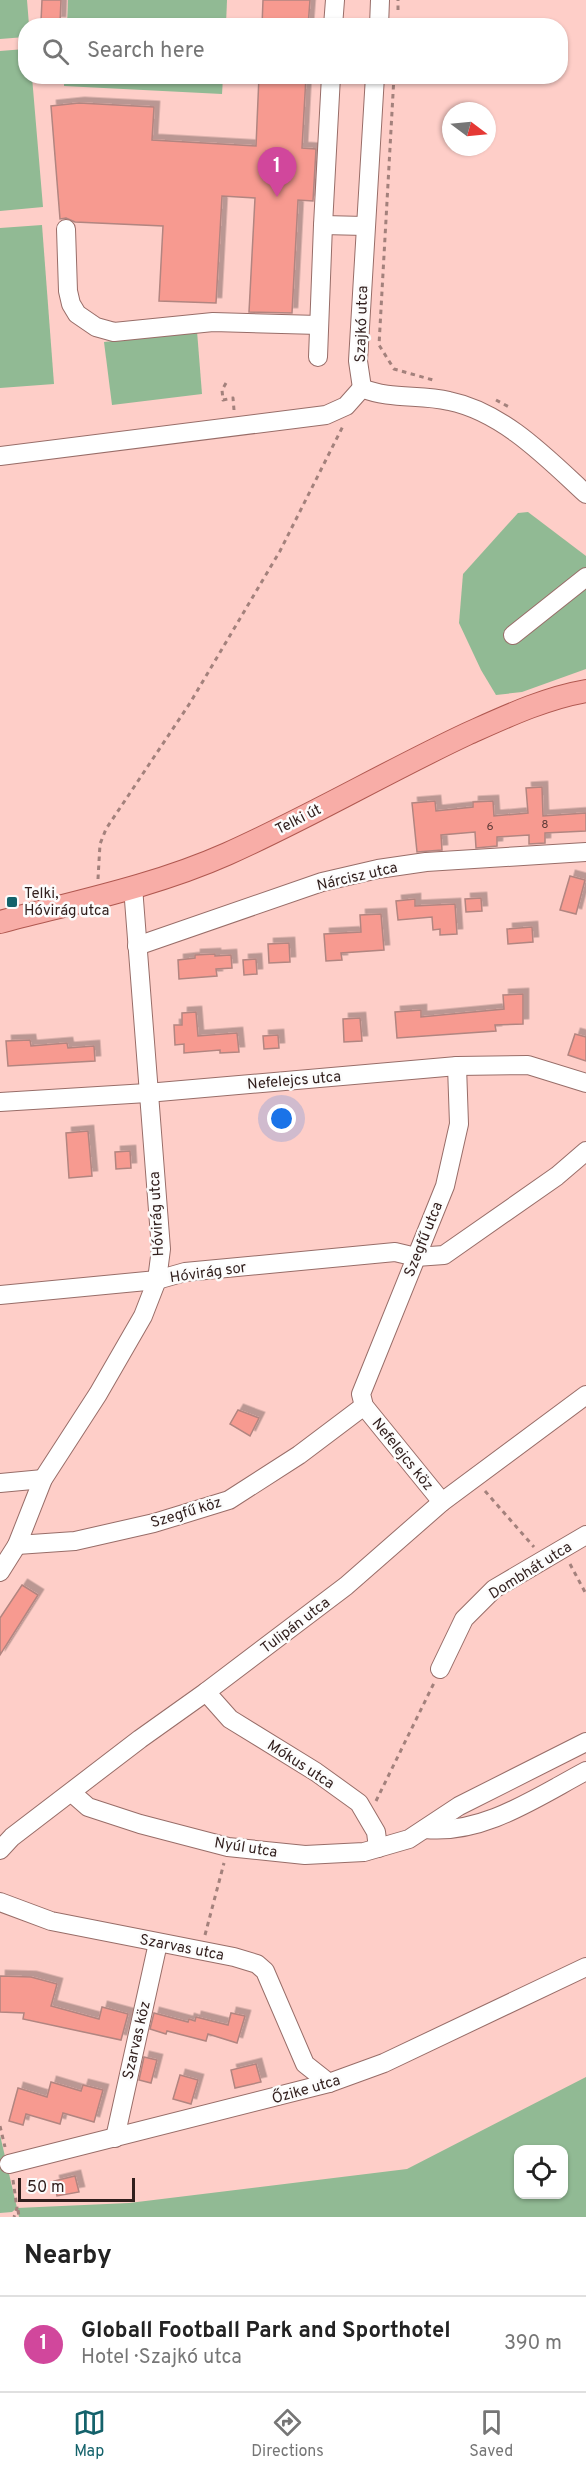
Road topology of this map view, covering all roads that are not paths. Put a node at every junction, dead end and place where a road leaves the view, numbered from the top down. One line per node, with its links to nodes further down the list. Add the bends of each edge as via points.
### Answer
1 (335, 0): 3 (street)
2 (380, 0): 4 (street)
3 (334, 18)
4 (379, 18)
5 (331, 84): 7 (street)
6 (375, 84): 8 (street, Szajkó utca)
7 (323, 225): 8 (street); 10 (street)
8 (366, 226): 12 (street, Szajkó utca, via 358,361)
9 (66, 229): 10 (street, via 71,304 77,314 96,327 114,332 203,322)
10 (319, 325): 11 (street)
11 (318, 357)
12 (362, 388): 13 (street, via 346,406 326,415); 14 (street, via 377,394 449,401 483,413 534,446)
13 (0, 456)
14 (586, 494)
15 (586, 577): 16 (street)
16 (513, 635)
17 (586, 691): 19 (main road, Telki út, via 507,716 225,855)
18 (586, 852): 21 (street, Nárcisz utca, via 426,862 378,869 322,882)
19 (133, 887): 20 (main road, Telki út); 21 (street, Hóvirág utca)
20 (0, 921)
21 (137, 946): 24 (street, Hóvirág utca)
22 (457, 1066): 23 (street, Nefelejcs utca, via 528,1065); 24 (street, Nefelejcs utca); 27 (street, Szegfű utca, via 459,1124 445,1185)
23 (586, 1083)
24 (147, 1092): 25 (street, Nefelejcs utca); 28 (street, Hóvirág utca, via 160,1249)
25 (0, 1102)
26 (586, 1151): 27 (street, via 557,1176 444,1255)
27 (416, 1257): 28 (street, Hóvirág sor, via 395,1252 185,1272); 31 (street, Szegfű utca, via 361,1394)
28 (157, 1280): 29 (street, Hóvirág sor); 32 (street, Hóvirág utca, via 126,1346)
29 (0, 1295)
30 (586, 1395): 34 (street, Tulipán utca)
31 (364, 1406): 34 (street, Nefelejcs köz); 36 (street, Szegfű köz, via 299,1455 229,1500 75,1541)
32 (43, 1479): 33 (street); 36 (street, Hóvirág utca)
33 (0, 1483)
34 (442, 1502): 39 (street, Tulipán utca, via 346,1586)
35 (586, 1535): 38 (street, Dombhát utca, via 495,1588 464,1619)
36 (17, 1545): 37 (street, Hóvirág utca)
37 (0, 1572)
38 (440, 1669)
39 (206, 1692): 42 (street, Tulipán utca); 44 (street, Mókus utca, via 230,1719 359,1803)
40 (586, 1742): 43 (street, Nyúl utca, via 459,1806)
41 (586, 1771): 43 (street, Nyúl utca, via 500,1817 444,1830)
42 (72, 1793): 44 (street, Nyúl utca, via 88,1807 228,1847 305,1855 364,1852); 45 (street, Tulipán utca)
43 (425, 1828): 44 (street, Nyúl utca, via 408,1839)
44 (377, 1840)
45 (0, 1850)
46 (0, 1902): 47 (street, Szarvas utca, via 51,1921)
47 (158, 1943): 49 (street, Szarvas utca, via 257,1964 265,1971); 52 (street, Szarvas köz)
48 (586, 1967): 50 (street, Őzike utca, via 384,2063)
49 (305, 2064): 50 (street, Szarvas utca); 51 (street)
50 (329, 2083): 51 (street, Őzike utca)
51 (293, 2093): 52 (street, Őzike utca)
52 (115, 2138): 53 (street, Őzike utca)
53 (9, 2164)

